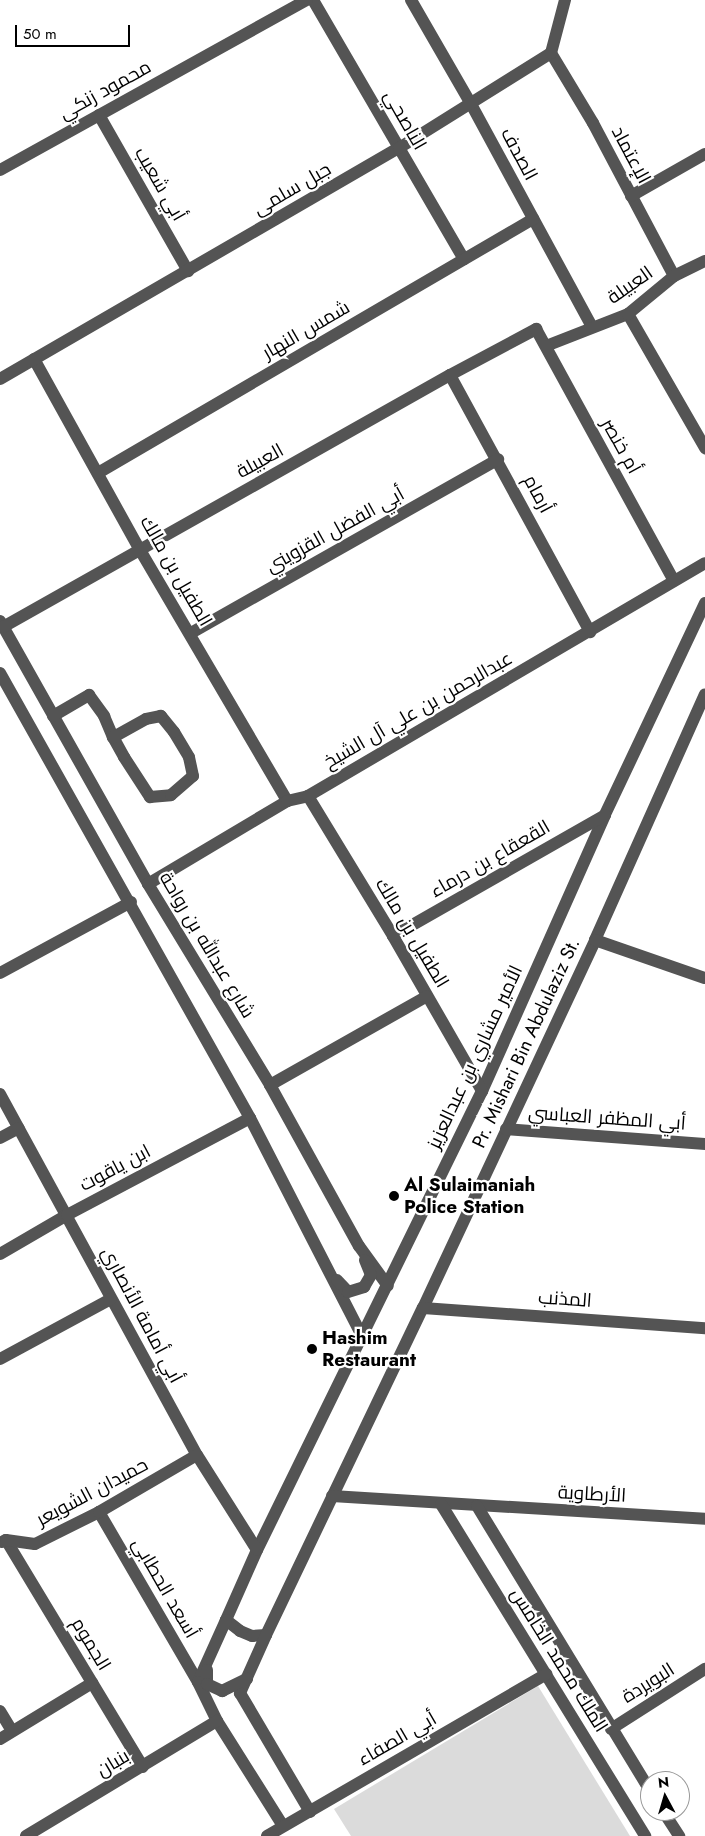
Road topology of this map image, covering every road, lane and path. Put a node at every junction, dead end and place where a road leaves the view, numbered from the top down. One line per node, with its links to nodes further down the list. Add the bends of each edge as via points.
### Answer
1 (307, 0): 7 (street, محمود زنكي)
2 (313, 0): 8 (street, الناصحي)
3 (410, 0): 6 (street, الصدف)
4 (565, 0): 5 (street)
5 (551, 53): 6 (street, جبل سلمى); 11 (street, الإعتماد)
6 (471, 104): 8 (street, جبل سلمى); 12 (street, الصدف)
7 (99, 115): 10 (street, محمود زنكي); 15 (street, أبي شعيب)
8 (399, 148): 13 (street, الناصحي); 15 (street, جبل سلمى)
9 (705, 154): 11 (street)
10 (0, 170)
11 (631, 196): 16 (street, الإعتماد)
12 (533, 219): 13 (street, شمس النهار); 18 (street, الصدف)
13 (464, 259): 26 (street, شمس النهار)
14 (705, 261): 16 (street, العبيلة)
15 (188, 271): 21 (street, جبل سلمى)
16 (674, 276): 17 (street, العبيلة)
17 (628, 314): 18 (street, العبيلة); 24 (street)
18 (592, 328): 20 (street, العبيلة)
19 (536, 329): 20 (street, أم خنصر); 22 (street, العبيلة)
20 (546, 346): 29 (street, أم خنصر)
21 (34, 359): 23 (street, جبل سلمى); 26 (street, الطفيل بن مالك)
22 (450, 374): 25 (street, أرمام); 27 (street, العبيلة)
23 (0, 379)
24 (705, 448)
25 (498, 460): 32 (street, أرمام); 33 (street, أبي الفضل القزويني)
26 (98, 473): 27 (street, الطفيل بن مالك)
27 (140, 550): 31 (street, العبيلة); 33 (street, الطفيل بن مالك)
28 (705, 563): 29 (street, عبدالرحمن بن علي آل الشيخ)
29 (674, 580): 32 (street, عبدالرحمن بن علي آل الشيخ)
30 (705, 602): 40 (street, الأمير مشاري بن عبدالعزيز)
31 (2, 624): 36 (street, شارع عبدالله بن رواحة)
32 (590, 632): 38 (street, عبدالرحمن بن علي آل الشيخ)
33 (191, 633): 39 (street, الطفيل بن مالك)
34 (0, 673): 42 (street)
35 (705, 694): 44 (street, Pr. Mishari Bin Abdulaziz St.)
36 (53, 716): 37 (street, via 89,696 104,716); 41 (street, شارع عبدالله بن رواحة)
37 (113, 737): 37 (street, via 150,797 171,795 193,776 189,757 161,716 146,718)
38 (308, 796): 39 (street, عبدالرحمن بن علي آل الشيخ); 43 (street, الطفيل بن مالك)
39 (287, 801): 41 (street, عبدالرحمن بن علي آل الشيخ)
40 (605, 815): 43 (street, القعقاع بن درماء); 49 (street, الأمير مشاري بن عبدالعزيز)
41 (148, 884): 48 (street, شارع عبدالله بن رواحة)
42 (131, 902): 45 (street); 51 (street)
43 (393, 936): 47 (street, الطفيل بن مالك)
44 (595, 940): 46 (street); 53 (street, Pr. Mishari Bin Abdulaziz St.)
45 (0, 973)
46 (705, 978)
47 (427, 996): 48 (street); 49 (street, الطفيل بن مالك)
48 (270, 1085): 57 (street, شارع عبدالله بن رواحة)
49 (482, 1091): 60 (street, الأمير مشاري بن عبدالعزيز)
50 (0, 1094): 52 (street, أبي أمامة الأنصاري)
51 (250, 1118): 56 (street, ابن ياقوت); 59 (street)
52 (19, 1128): 54 (street); 56 (street, أبي أمامة الأنصاري)
53 (506, 1129): 55 (street, أبي المظفر العباسي); 62 (street, Pr. Mishari Bin Abdulaziz St.)
54 (0, 1138)
55 (705, 1144)
56 (67, 1215): 58 (street, ابن ياقوت); 61 (street, أبي أمامة الأنصاري)
57 (359, 1246): 59 (street, via 371,1275 364,1287 348,1292); 60 (street, شارع عبدالله بن رواحة)
58 (0, 1254)
59 (327, 1269): 64 (street)
60 (388, 1286): 64 (street, الأمير مشاري بن عبدالعزيز)
61 (111, 1299): 65 (street); 66 (street, أبي أمامة الأنصاري)
62 (423, 1308): 63 (street, المذنب); 67 (street, Pr. Mishari Bin Abdulaziz St.)
63 (705, 1328)
64 (361, 1334): 73 (street, الأمير مشاري بن عبدالعزيز)
65 (0, 1359)
66 (197, 1455): 70 (street, حميدان الشويعر); 73 (street, أبي أمامة الأنصاري)
67 (332, 1496): 68 (street, الأرطاوية); 75 (street, Pr. Mishari Bin Abdulaziz St.)
68 (441, 1504): 69 (street, الأرطاوية); 78 (street, الملك محمد الخامس)
69 (477, 1506): 71 (street, الأرطاوية); 84 (street, الملك محمد الخامس)
70 (99, 1512): 72 (street, حميدان الشويعر, via 35,1544); 80 (street, أسعد الحطابي)
71 (705, 1519)
72 (3, 1542): 81 (street, الجموم)
73 (257, 1550): 74 (street, الأمير مشاري بن عبدالعزيز)
74 (226, 1620): 75 (street, via 252,1636); 76 (street, الأمير مشاري بن عبدالعزيز)
75 (266, 1635): 79 (street, Pr. Mishari Bin Abdulaziz St.)
76 (208, 1658): 79 (street, via 207,1684 222,1692); 80 (street, الأمير مشاري بن عبدالعزيز)
77 (705, 1669): 84 (street, البويردة)
78 (547, 1674): 89 (street, أبي الصفاء); 94 (street, الملك محمد الخامس)
79 (247, 1679): 89 (street, Pr. Mishari Bin Abdulaziz St., via 240,1693)
80 (198, 1682): 83 (street, أسعد الحطابي)
81 (92, 1683): 85 (street); 87 (street, الجموم)
82 (0, 1712): 85 (street)
83 (217, 1721): 87 (street, بنبان); 91 (street, أسعد الحطابي)
84 (611, 1729): 88 (street, الملك محمد الخامس)
85 (12, 1731): 86 (street)
86 (0, 1739)
87 (143, 1768): 92 (street, بنبان)
88 (640, 1775)
89 (310, 1812): 91 (street, أبي الصفاء)
90 (669, 1821): 95 (street)
91 (284, 1826): 93 (street, أبي الصفاء)
92 (31, 1835)
93 (267, 1836)
94 (645, 1836)
95 (679, 1836)

